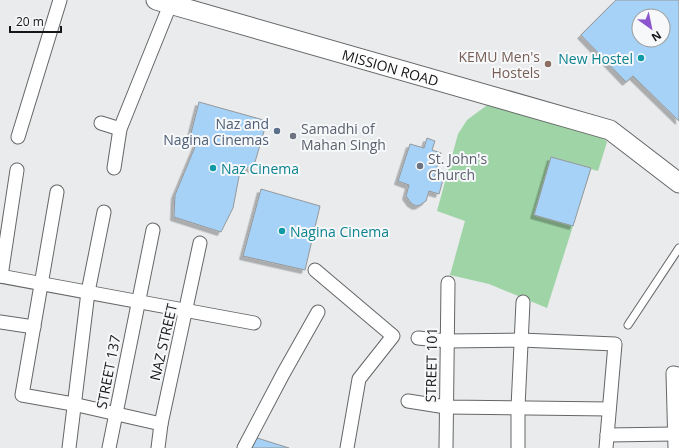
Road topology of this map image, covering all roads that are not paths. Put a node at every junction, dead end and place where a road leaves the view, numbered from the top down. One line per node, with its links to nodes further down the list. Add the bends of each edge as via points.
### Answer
1 (60, 0): 5 (street)
2 (163, 2): 4 (street); 8 (street, MISSION ROAD, via 610,130)
3 (101, 123): 4 (street)
4 (120, 129): 6 (street)
5 (18, 137)
6 (114, 168)
7 (18, 170): 15 (street)
8 (679, 183)
9 (57, 192): 16 (street)
10 (104, 212): 18 (street)
11 (153, 230): 19 (street, STREET 137)
12 (200, 243): 21 (street, NAZ STREET)
13 (679, 248): 25 (lane)
14 (315, 270): 44 (street, via 393,336 359,379)
15 (0, 276): 16 (street)
16 (40, 283): 18 (street); 26 (street)
17 (448, 283): 29 (street, STREET 101)
18 (88, 292): 19 (street); 32 (street)
19 (138, 301): 21 (street); 36 (street, STREET 137)
20 (523, 302): 28 (street)
21 (186, 311): 24 (street); 37 (street, NAZ STREET)
22 (318, 312): 43 (street)
23 (0, 322): 26 (street)
24 (254, 323)
25 (628, 326)
26 (34, 327): 32 (street, via 22,395)
27 (418, 338): 29 (street)
28 (521, 340): 29 (street); 34 (street); 35 (street, via 616,344)
29 (447, 341): 33 (street, STREET 101)
30 (679, 374): 38 (street, via 672,374)
31 (408, 401): 33 (street)
32 (73, 404): 36 (street); 40 (street)
33 (446, 407): 34 (street); 45 (street, STREET 101)
34 (518, 407): 35 (street); 46 (street)
35 (609, 409): 39 (street)
36 (116, 415): 37 (street); 41 (street, STREET 137)
37 (161, 424): 42 (street, NAZ STREET)
38 (674, 434): 39 (street); 48 (street)
39 (607, 435): 47 (street)
40 (69, 448)
41 (109, 448)
42 (158, 448)
43 (244, 448)
44 (348, 448)
45 (446, 448)
46 (518, 448)
47 (606, 448)
48 (675, 448)

